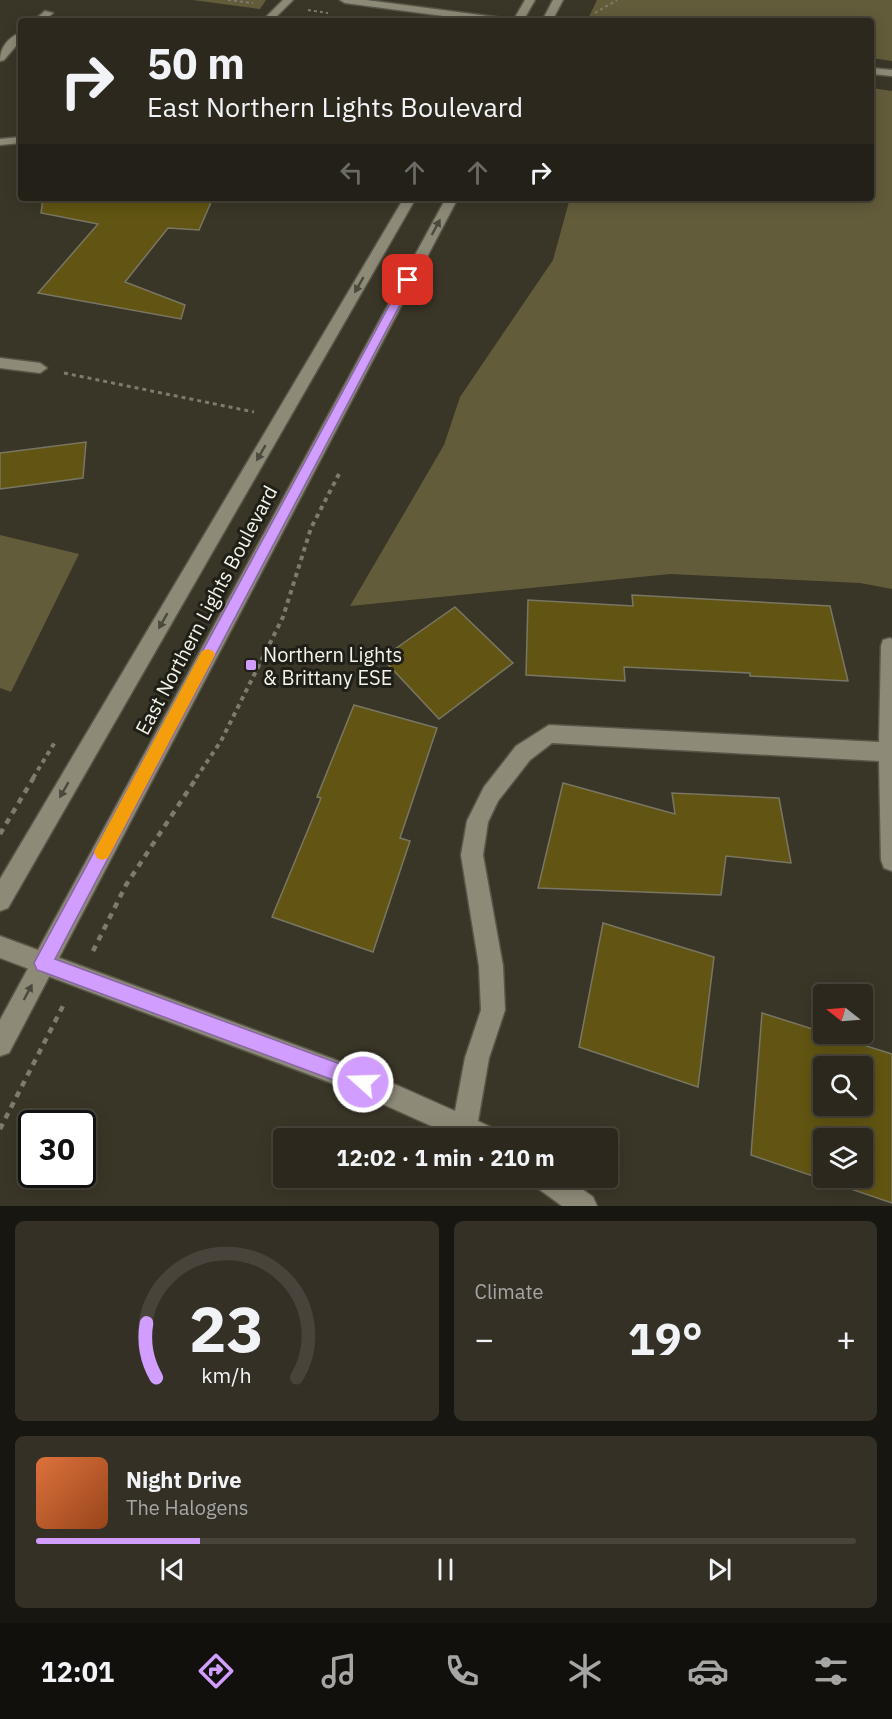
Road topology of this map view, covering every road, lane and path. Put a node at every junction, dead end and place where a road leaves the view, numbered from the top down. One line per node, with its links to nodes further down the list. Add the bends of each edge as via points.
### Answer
1 (288, 0): 9 (main road)
2 (345, 0): 10 (main road)
3 (530, 0): 11 (main road)
4 (558, 0): 12 (main road)
5 (617, 0): 7 (path)
6 (48, 13): 8 (main road)
7 (595, 13)
8 (42, 18)
9 (270, 18)
10 (480, 18)
11 (520, 18)
12 (549, 18)
13 (18, 37): 14 (main road)
14 (0, 57)
15 (874, 70): 16 (main road)
16 (892, 73)
17 (18, 140): 18 (main road)
18 (0, 142)
19 (408, 201): 28 (main road, East Northern Lights Boulevard, one-way to 28)
20 (450, 201): 30 (main road, East Northern Lights Boulevard, one-way to 20)
21 (0, 363): 22 (main road)
22 (40, 368): 23 (path)
23 (255, 412)
24 (344, 464): 31 (path, via 311,528 283,618 221,741 126,885)
25 (890, 646): 26 (main road)
26 (889, 752): 27 (main road); 33 (main road, via 549,734 523,753 491,794 478,821 472,855 491,966 493,1010 477,1058)
27 (892, 860)
28 (0, 900)
29 (0, 947): 30 (main road)
30 (43, 963): 31 (main road); 32 (main road, East Northern Lights Boulevard, one-way to 30)
31 (78, 978): 33 (main road, via 363,1082); 34 (path)
32 (0, 1044)
33 (464, 1128)
34 (0, 1130)
35 (559, 1188): 36 (main road)
36 (584, 1206)

